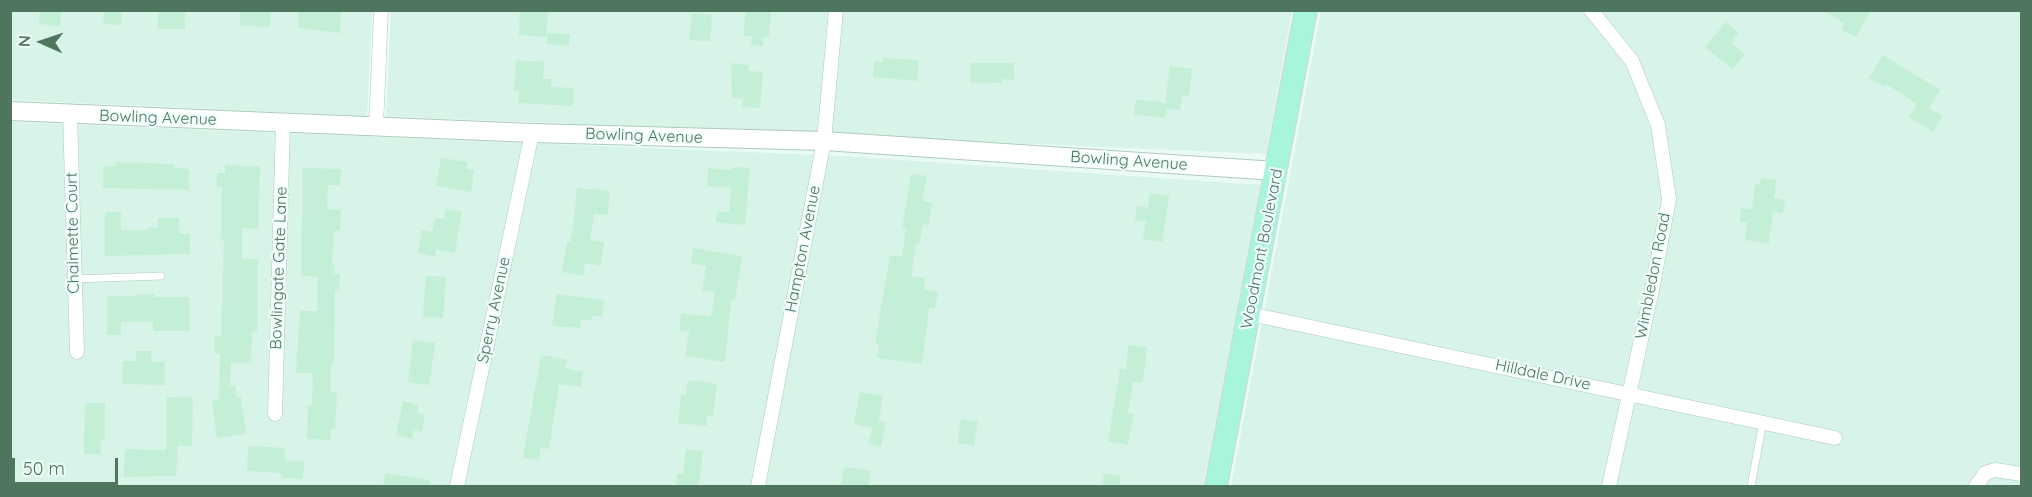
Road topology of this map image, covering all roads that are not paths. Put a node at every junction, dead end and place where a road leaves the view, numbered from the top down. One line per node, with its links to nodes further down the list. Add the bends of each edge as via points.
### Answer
1 (381, 10): 8 (street)
2 (836, 10): 10 (street, Hampton Avenue)
3 (1306, 10): 11 (main road, Woodmont Boulevard)
4 (1591, 10): 16 (street, Wimbledon Road, via 1632,61 1658,125 1669,199)
5 (10, 111): 6 (street, Bowling Avenue)
6 (70, 114): 7 (street, Bowling Avenue); 13 (street, Chalmette Court)
7 (284, 123): 8 (street, Bowling Avenue); 17 (street, Bowlingate Gate Lane)
8 (376, 128): 9 (street, Bowling Avenue)
9 (532, 134): 10 (street, Bowling Avenue); 21 (street, Sperry Avenue)
10 (824, 141): 11 (street, Bowling Avenue); 22 (street, Hampton Avenue)
11 (1276, 171): 14 (main road, Woodmont Boulevard)
12 (161, 276): 13 (lane)
13 (73, 279): 15 (street, Chalmette Court)
14 (1250, 314): 16 (street, Hilldale Drive); 23 (main road, Woodmont Boulevard)
15 (77, 352)
16 (1628, 393): 18 (street, Hilldale Drive); 24 (street, Wimbledon Road)
17 (275, 414)
18 (1763, 422): 19 (street, Hilldale Drive); 25 (lane)
19 (1835, 438)
20 (2022, 474): 26 (street, via 1995,470 1985,473)
21 (456, 486)
22 (758, 486)
23 (1216, 486)
24 (1609, 486)
25 (1751, 486)
26 (1976, 486)

